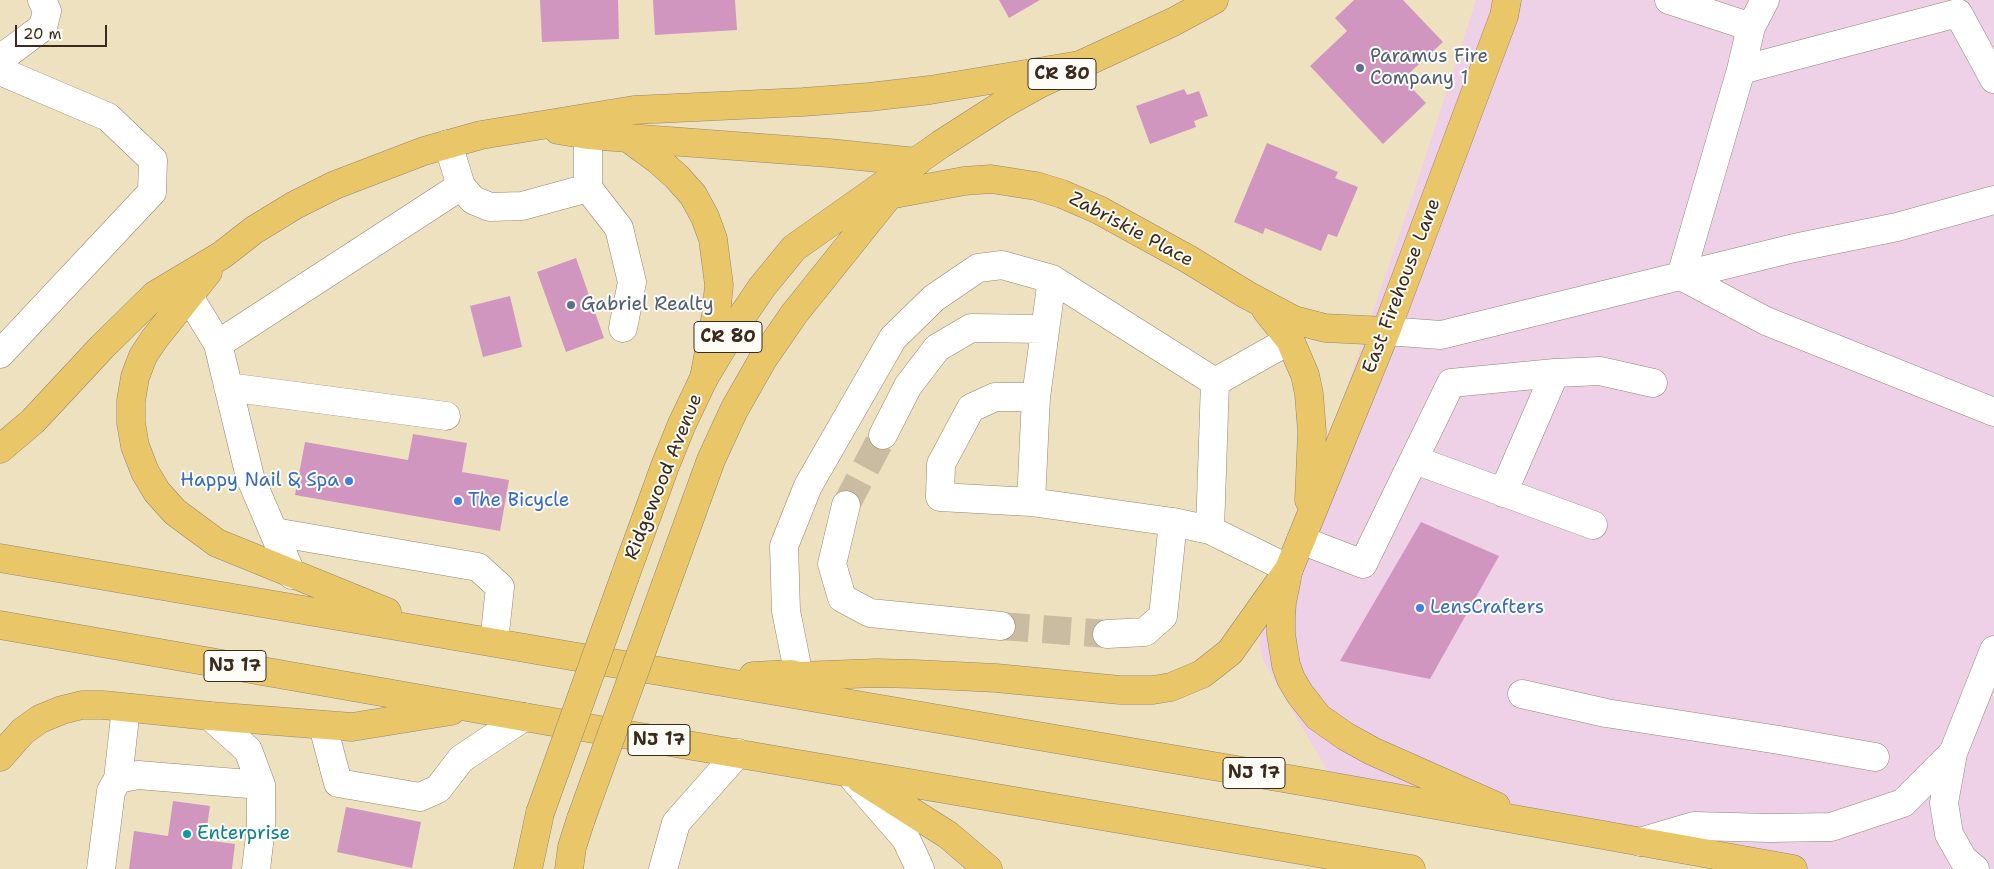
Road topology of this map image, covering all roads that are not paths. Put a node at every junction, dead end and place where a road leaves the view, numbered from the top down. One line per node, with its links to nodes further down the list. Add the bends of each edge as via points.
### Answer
1 (42, 0): 7 (lane, via 46,12 43,27)
2 (1214, 0): 8 (main road, Ridgewood Avenue / CR 80)
3 (1670, 0): 6 (lane)
4 (1765, 0): 6 (lane)
5 (1508, 5): 28 (main road, East Firehouse Lane)
6 (1751, 27): 9 (lane)
7 (0, 59)
8 (1080, 65): 12 (main road, via 930,90 802,102 634,110); 16 (main road, Ridgewood Avenue / CR 80, via 1005,103)
9 (1741, 70): 11 (lane, via 1958,13); 22 (lane)
10 (0, 71): 31 (lane, via 108,117 153,160 152,192)
11 (1994, 79)
12 (535, 126): 13 (main road); 15 (main road)
13 (588, 135): 14 (main road); 18 (lane)
14 (628, 138): 16 (main road); 33 (main road, via 658,160 693,195 713,239 719,285)
15 (448, 144): 17 (lane); 21 (main road, via 335,185 254,230)
16 (917, 162): 19 (main road, Ridgewood Avenue / CR 80); 33 (main road, Ridgewood Avenue / CR 80, via 794,248 732,330)
17 (461, 186): 18 (lane, via 473,200 490,207 522,206); 30 (lane)
18 (588, 188): 26 (lane, via 619,228 632,282)
19 (890, 195): 25 (main road, Zabriskie Place, via 991,179 1036,186 1099,210); 82 (main road, Ridgewood Avenue / CR 80, bridge, via 794,314 734,410 711,460 581,819)
20 (1994, 200): 22 (lane, via 1897,227)
21 (222, 254): 24 (main road); 41 (main road, via 155,295 33,421)
22 (1681, 276): 28 (lane, via 1441,335); 38 (lane, via 1766,320)
23 (1052, 279): 27 (lane); 34 (lane); 60 (lane, via 1002,265 978,268 934,298 893,338 808,486 784,546 786,611)
24 (188, 295): 30 (lane); 53 (main road, via 155,338 135,377 131,401 134,446 157,492 194,528 217,543)
25 (1247, 295): 28 (main road, via 1311,325); 29 (main road, via 1265,310)
26 (623, 328)
27 (1045, 329): 37 (lane); 40 (lane, via 971,328 937,348 908,386)
28 (1386, 331): 50 (main road, East Firehouse Lane)
29 (1290, 340): 34 (lane); 50 (main road, via 1305,375 1311,413 1311,475)
30 (218, 344): 36 (lane)
31 (0, 354)
32 (1555, 372): 35 (lane, via 1600,371); 42 (lane, via 1451,383); 43 (lane)
33 (704, 378): 75 (main road, Ridgewood Avenue / CR 80, bridge, via 668,458)
34 (1215, 382): 48 (lane)
35 (1653, 383)
36 (228, 387): 39 (lane); 49 (lane, via 250,477)
37 (1036, 397): 44 (lane); 44 (lane, via 995,398 971,408 941,464 940,497)
38 (1994, 412)
39 (446, 416)
40 (883, 435)
41 (0, 450)
42 (1415, 460): 43 (lane); 50 (lane, via 1364,564)
43 (1503, 493): 47 (lane)
44 (1031, 502): 46 (lane)
45 (846, 505): 55 (lane, via 832,564 842,598 870,613)
46 (1173, 522): 48 (lane); 57 (lane, via 1163,616 1145,632)
47 (1593, 526)
48 (1210, 530): 52 (lane)
49 (274, 532): 53 (lane); 58 (lane, via 478,567 500,587)
50 (1304, 534): 52 (main road, East Firehouse Lane)
51 (0, 558): 56 (main road, NJ 17)
52 (1289, 569): 60 (main road, via 1230,652 1202,674 1171,687 1120,690 915,674); 76 (main road, via 1282,602 1284,650 1291,679 1318,717 1372,751)
53 (292, 575): 56 (main road)
54 (0, 625): 64 (main road, NJ 17)
55 (1001, 626)
56 (439, 633): 58 (main road, NJ 17)
57 (1107, 634)
58 (494, 642): 61 (main road, NJ 17)
59 (1994, 650): 69 (lane)
60 (799, 676): 61 (main road)
61 (714, 680): 76 (main road, NJ 17)
62 (1522, 694): 71 (lane, via 1606,713)
63 (126, 708): 65 (main road); 70 (main road, via 82,705 62,710 40,719 23,731); 73 (lane)
64 (470, 708): 66 (main road, NJ 17); 67 (main road, via 352,727)
65 (210, 716): 67 (main road); 74 (lane, via 248,750)
66 (524, 717): 67 (lane, via 461,759 438,789 420,797 338,783); 68 (main road, NJ 17)
67 (323, 726)
68 (738, 753): 72 (main road, NJ 17); 83 (lane, via 676,823)
69 (1953, 753): 77 (lane, via 1903,804 1831,827 1694,826); 88 (lane, via 1944,803 1949,834 1963,859)
70 (0, 757)
71 (1876, 757)
72 (848, 772): 84 (lane, via 906,839); 85 (main road, via 932,824); 86 (main road, NJ 17)
73 (118, 779): 74 (lane, via 138,775); 78 (lane, via 111,791)
74 (261, 785): 79 (lane)
75 (540, 813): 80 (main road); 81 (main road, Ridgewood Avenue / CR 80)
76 (1537, 824): 77 (main road, NJ 17)
77 (1640, 842): 87 (main road, NJ 17)
78 (101, 869)
79 (256, 869)
80 (528, 869)
81 (535, 869)
82 (569, 869)
83 (663, 869)
84 (920, 869)
85 (988, 869)
86 (1411, 869)
87 (1794, 869)
88 (1975, 869)

